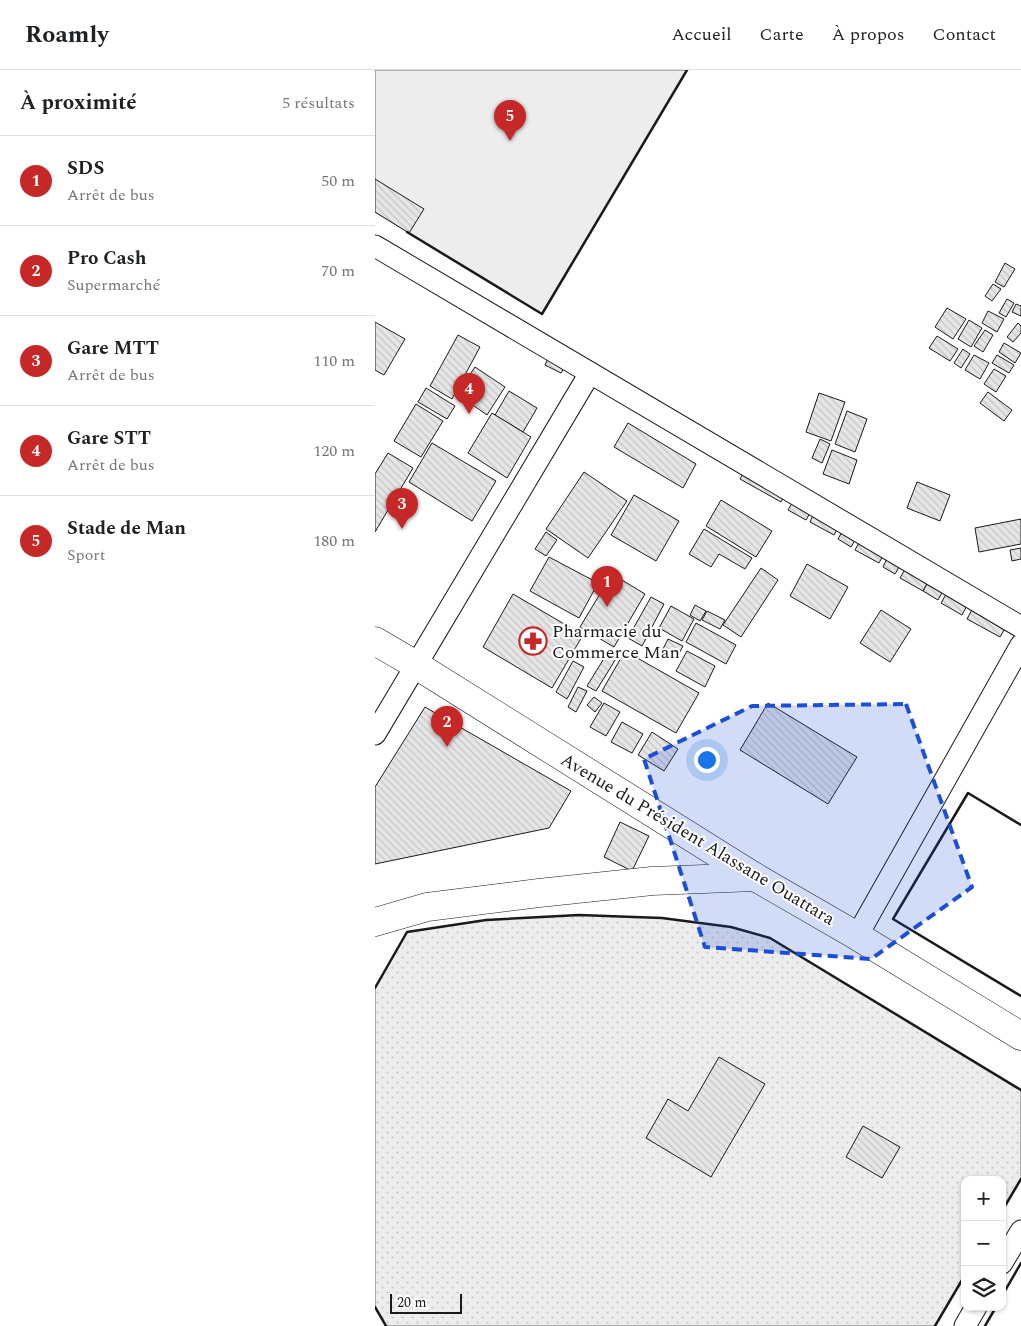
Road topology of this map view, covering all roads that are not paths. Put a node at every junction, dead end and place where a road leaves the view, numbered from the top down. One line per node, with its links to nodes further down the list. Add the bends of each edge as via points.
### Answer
1 (375, 246): 2 (street)
2 (589, 373): 3 (street); 6 (street)
3 (1021, 627)
4 (375, 642): 6 (main road, Avenue du Président Alassane Ouattara)
5 (1021, 645): 10 (street)
6 (416, 665): 7 (street); 8 (main road, Avenue du Président Alassane Ouattara)
7 (375, 734)
8 (755, 877): 9 (main road, via 653,881 539,893 427,907); 10 (main road, Avenue du Président Alassane Ouattara)
9 (375, 922)
10 (857, 936): 11 (main road, Avenue du Président Alassane Ouattara)
11 (1021, 1036)
12 (1021, 1231): 13 (street)
13 (1006, 1256)
14 (974, 1311): 15 (street)
15 (965, 1326)

